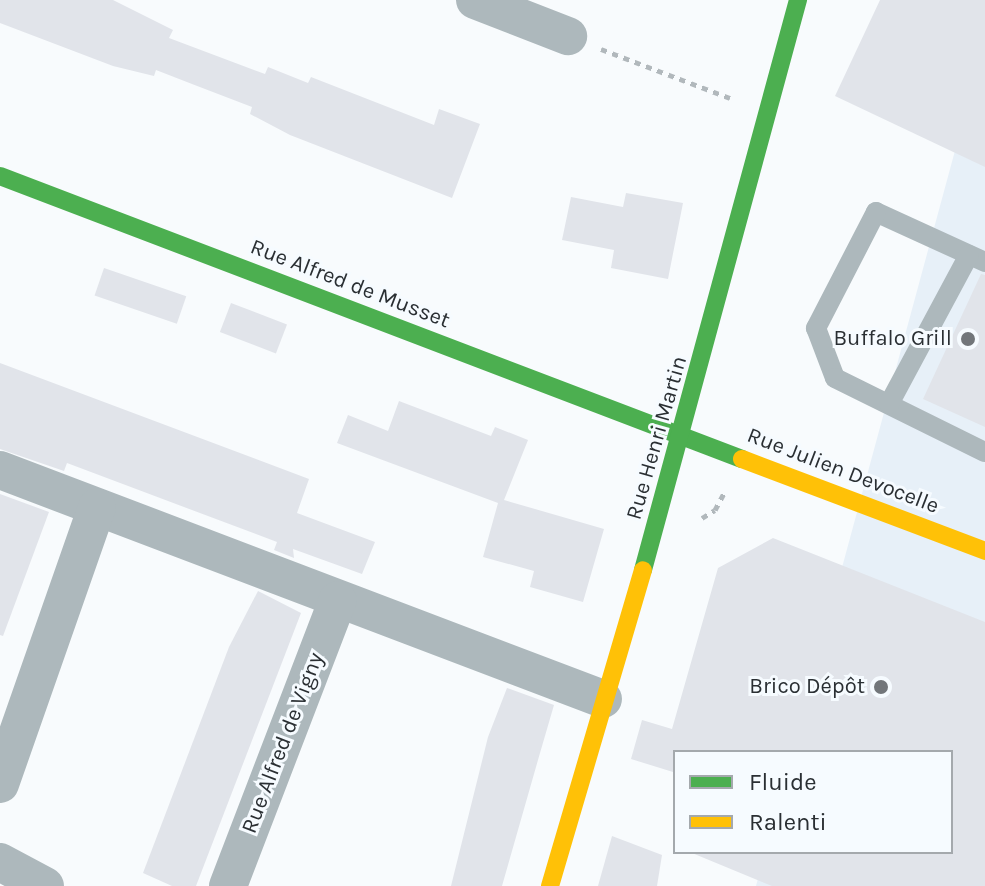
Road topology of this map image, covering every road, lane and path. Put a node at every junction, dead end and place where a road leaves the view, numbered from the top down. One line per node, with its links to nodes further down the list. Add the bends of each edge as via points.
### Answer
1 (475, 0): 3 (street)
2 (798, 0): 4 (street, Rue Henri Martin)
3 (568, 36): 4 (path, via 729,98)
4 (770, 105): 8 (street, Rue Henri Martin)
5 (0, 176): 8 (street, Rue Alfred de Musset)
6 (977, 259): 7 (lane); 7 (lane, via 876,212 816,328 835,378)
7 (889, 404): 9 (lane)
8 (683, 437): 12 (street, Rue Julien Devocelle); 14 (street, Rue Henri Martin)
9 (985, 452)
10 (0, 470): 11 (street)
11 (97, 507): 13 (street); 15 (street)
12 (985, 551)
13 (338, 600): 14 (street); 18 (street, Rue Alfred de Vigny)
14 (603, 699): 19 (street, Rue Henri Martin)
15 (0, 784)
16 (0, 862): 17 (street)
17 (45, 886)
18 (228, 886)
19 (550, 886)

